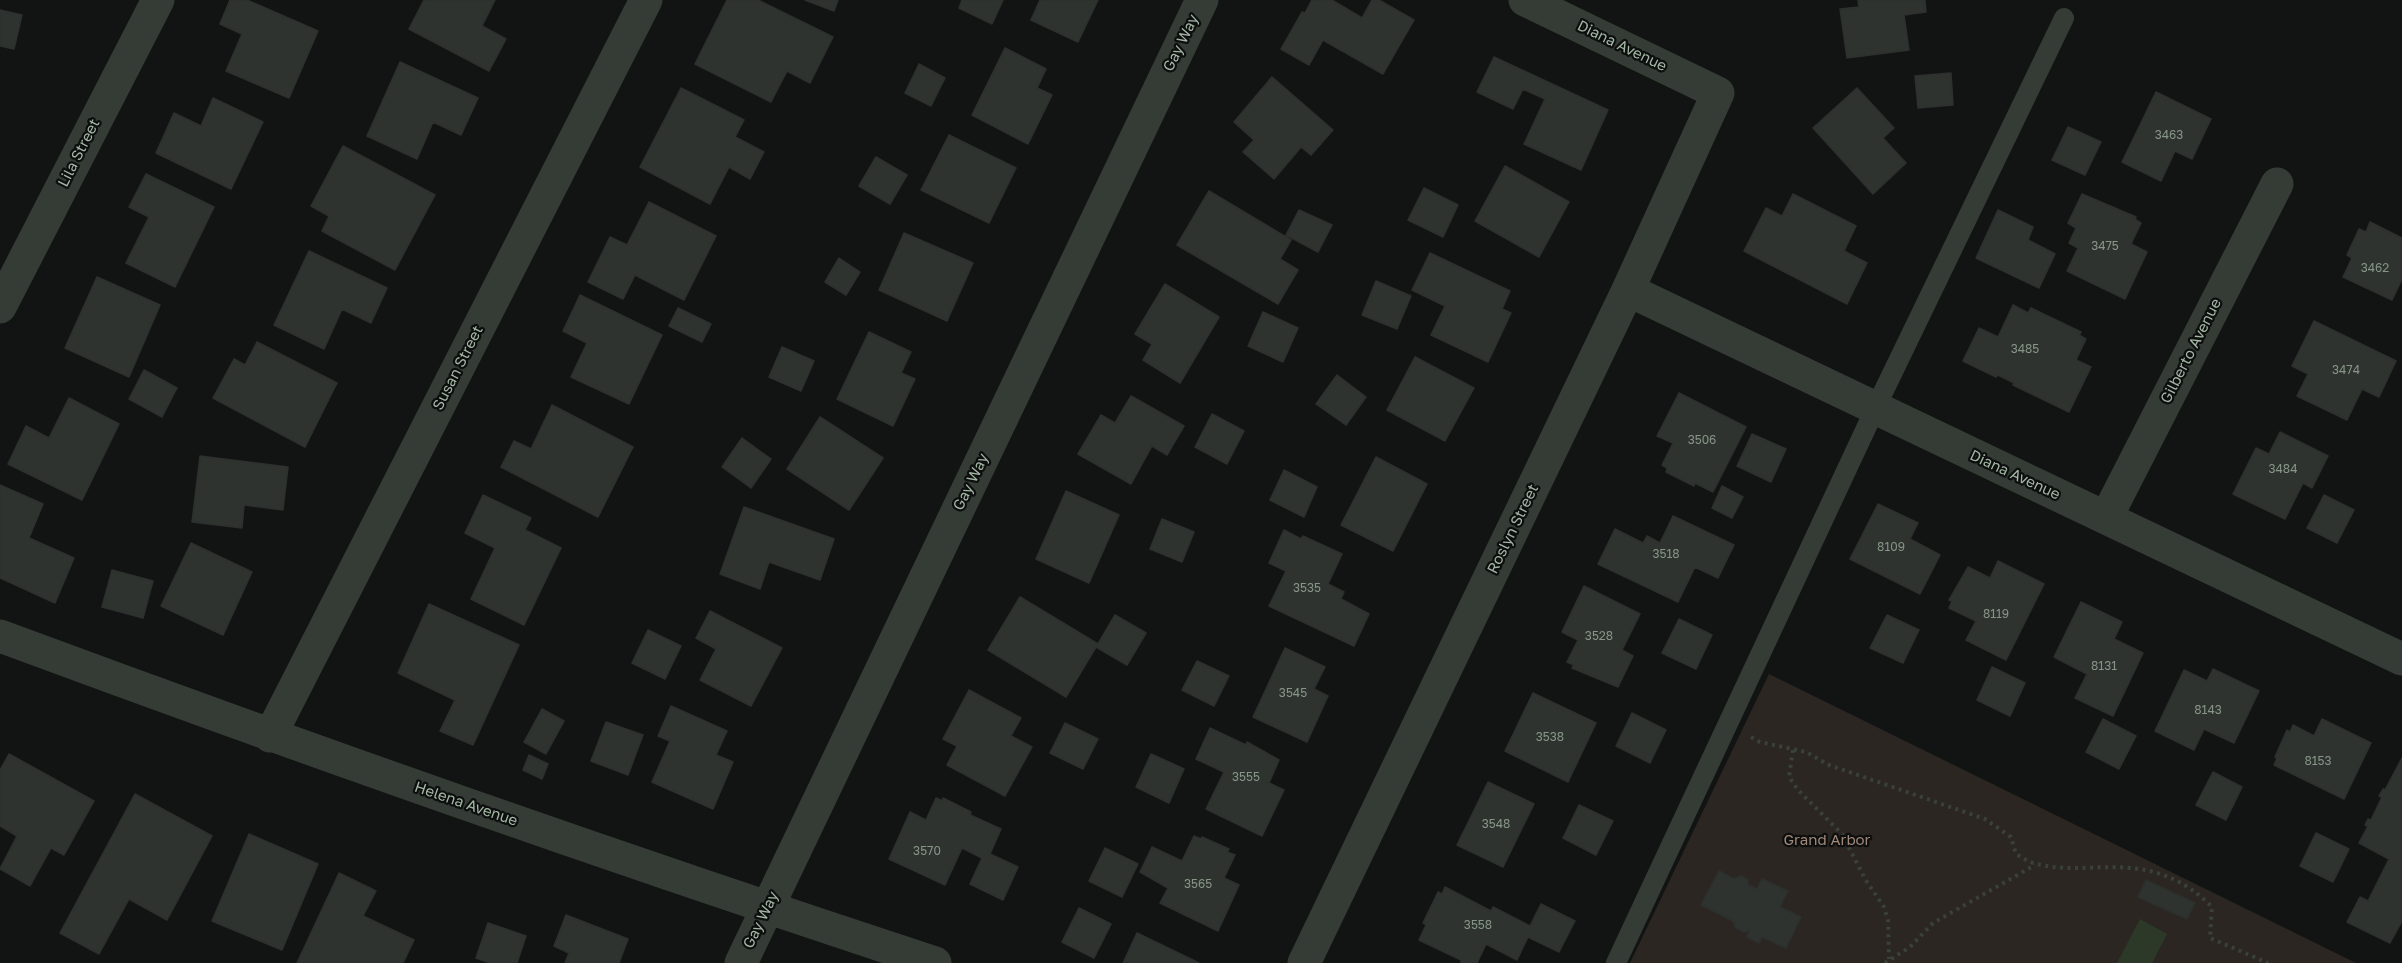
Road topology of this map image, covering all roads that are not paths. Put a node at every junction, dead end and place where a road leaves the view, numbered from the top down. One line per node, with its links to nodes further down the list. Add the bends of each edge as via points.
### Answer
1 (158, 0): 9 (street, Lila Street)
2 (646, 0): 14 (street, Susan Street)
3 (1202, 0): 15 (street, Gay Way)
4 (1526, 0): 6 (street, Diana Avenue)
5 (2064, 18): 10 (lane)
6 (1718, 93): 8 (street, Roslyn Street)
7 (2277, 184): 11 (street, Gilberto Avenue)
8 (1628, 290): 10 (street, Diana Avenue); 18 (street, Roslyn Street)
9 (0, 307)
10 (1875, 409): 11 (street, Diana Avenue); 19 (lane)
11 (2106, 518): 13 (street, Diana Avenue)
12 (0, 636): 14 (street, Helena Avenue)
13 (2402, 659)
14 (270, 736): 15 (street, Helena Avenue)
15 (767, 908): 16 (street, Gay Way); 17 (street, Helena Avenue)
16 (741, 963)
17 (935, 963)
18 (1304, 963)
19 (1616, 963)

